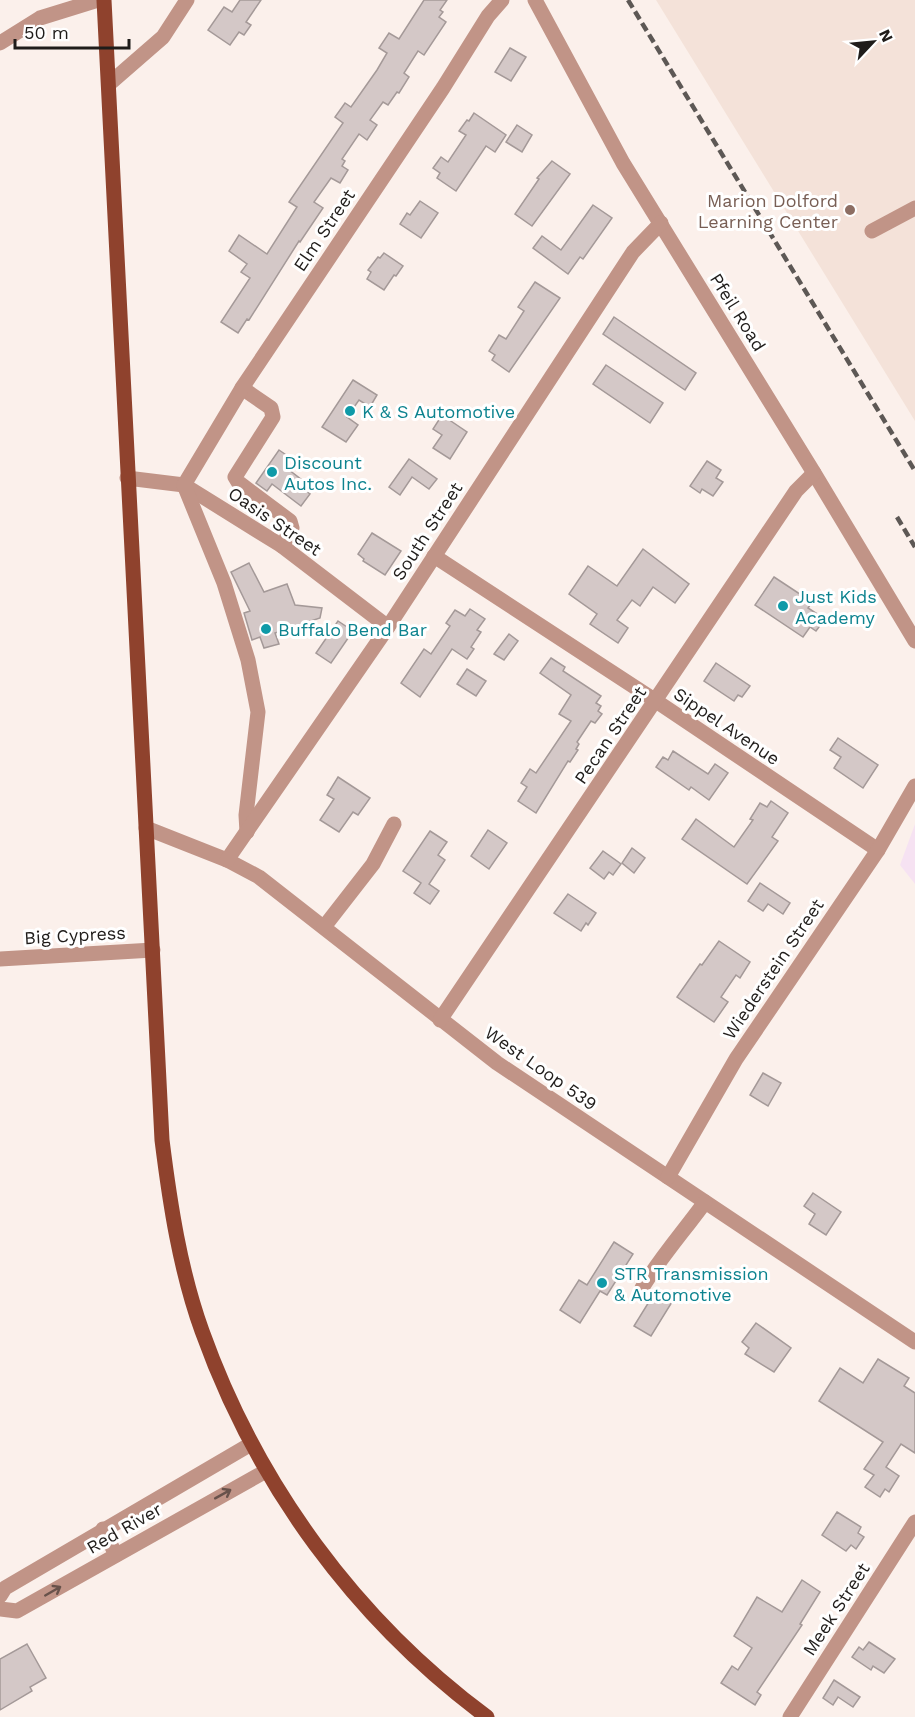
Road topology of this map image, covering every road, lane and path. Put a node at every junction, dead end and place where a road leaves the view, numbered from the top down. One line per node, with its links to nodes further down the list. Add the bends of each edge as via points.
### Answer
1 (98, 0): 6 (street, via 40,18)
2 (104, 0): 7 (main road)
3 (187, 0): 7 (street, via 163,37)
4 (502, 0): 11 (street, Elm Street)
5 (535, 0): 9 (street, Pfeil Road, via 623,163)
6 (0, 43)
7 (109, 84): 13 (main road)
8 (915, 208): 10 (street)
9 (661, 223): 12 (street, Pfeil Road); 16 (street, South Street, via 633,252)
10 (872, 231)
11 (242, 388): 14 (street, Elm Street); 15 (street, via 271,408 273,417 235,477 290,521 292,528)
12 (814, 473): 18 (street, Pfeil Road); 19 (street, Pecan Street, via 796,491)
13 (127, 478): 14 (street, Oasis Street); 22 (main road)
14 (184, 485): 15 (street, Oasis Street); 23 (street, via 224,583 248,660 258,712)
15 (282, 546): 17 (street, Oasis Street)
16 (434, 556): 17 (street, South Street); 19 (street, Sippel Avenue)
17 (388, 627): 23 (street, South Street)
18 (915, 642)
19 (656, 701): 24 (street, Sippel Avenue); 29 (street, Pecan Street)
20 (915, 786): 24 (street, Wiederstein Street)
21 (394, 824): 26 (street, via 373,864)
22 (146, 828): 25 (street, West Loop 539); 27 (main road)
23 (247, 832): 25 (street, South Street)
24 (878, 850): 30 (street, Wiederstein Street, via 736,1059)
25 (227, 860): 26 (street, West Loop 539, via 259,877)
26 (324, 927): 29 (street, West Loop 539)
27 (153, 950): 28 (street, Big Cypress); 34 (main road, via 162,1140 181,1258 201,1329)
28 (0, 959)
29 (440, 1020): 30 (street, West Loop 539, via 497,1063)
30 (668, 1177): 31 (street, West Loop 539)
31 (705, 1202): 32 (street); 33 (street, West Loop 539)
32 (642, 1288)
33 (915, 1342)
34 (251, 1444): 35 (main road); 37 (street, Red River)
35 (266, 1471): 38 (street, Red River, one-way to 35); 41 (main road, via 309,1537 377,1621 449,1689)
36 (915, 1522): 42 (street, Meek Street)
37 (103, 1529): 38 (street); 39 (street, Red River, via 5,1588)
38 (116, 1555): 40 (street, Red River, one-way to 38, via 17,1611)
39 (0, 1596)
40 (0, 1609)
41 (488, 1717)
42 (790, 1717)

